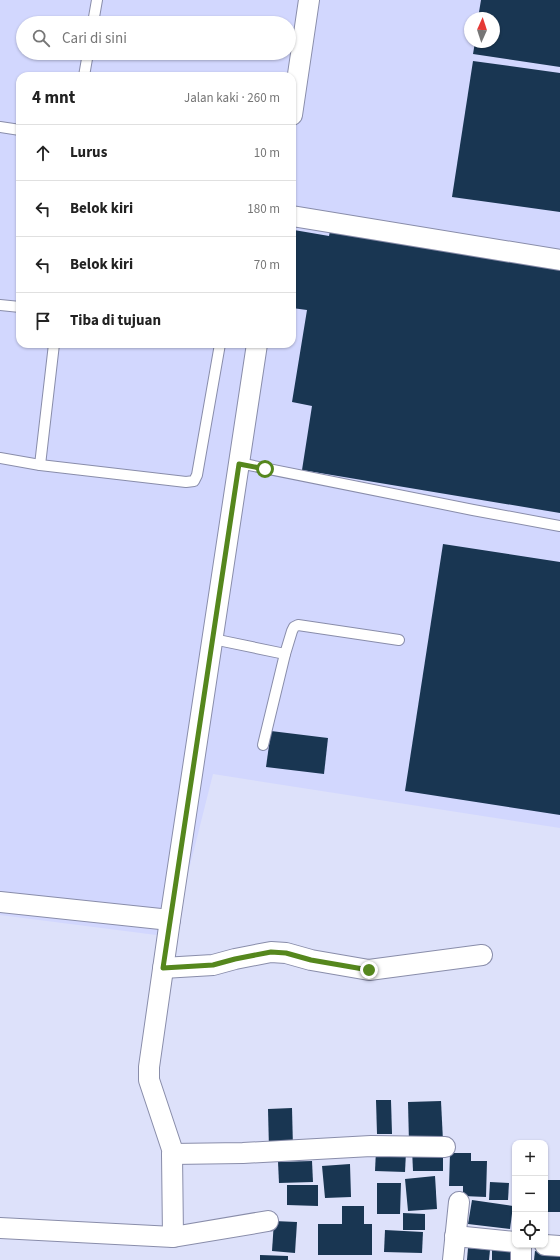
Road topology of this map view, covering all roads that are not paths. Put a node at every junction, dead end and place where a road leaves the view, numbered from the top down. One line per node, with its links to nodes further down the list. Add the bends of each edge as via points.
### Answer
1 (97, 0): 3 (lane)
2 (309, 0): 6 (street)
3 (94, 16)
4 (87, 60): 5 (lane)
5 (85, 72)
6 (296, 87)
7 (0, 127): 8 (lane)
8 (16, 129)
9 (296, 217): 10 (street)
10 (560, 260)
11 (0, 305): 12 (lane)
12 (16, 307)
13 (54, 348): 18 (lane)
14 (219, 348): 18 (lane, via 194,481)
15 (256, 348): 17 (street)
16 (0, 458): 18 (lane)
17 (239, 464): 19 (lane); 20 (street)
18 (40, 465)
19 (560, 526)
20 (213, 639): 22 (lane); 25 (street)
21 (399, 640): 22 (lane, via 298,624 294,626)
22 (285, 654): 23 (lane)
23 (263, 745)
24 (0, 902): 25 (street)
25 (170, 920): 27 (street)
26 (482, 955): 27 (street, via 369,970 271,952 213,965)
27 (163, 968): 29 (street, via 149,1080)
28 (445, 1147): 29 (street, via 371,1146)
29 (172, 1154): 34 (street)
30 (459, 1202): 33 (street)
31 (268, 1221): 34 (street)
32 (0, 1228): 34 (street)
33 (455, 1236): 35 (street); 39 (street)
34 (173, 1237)
35 (512, 1242)
36 (548, 1245): 37 (street)
37 (560, 1246)
38 (521, 1248): 40 (street)
39 (453, 1260)
40 (521, 1260)

